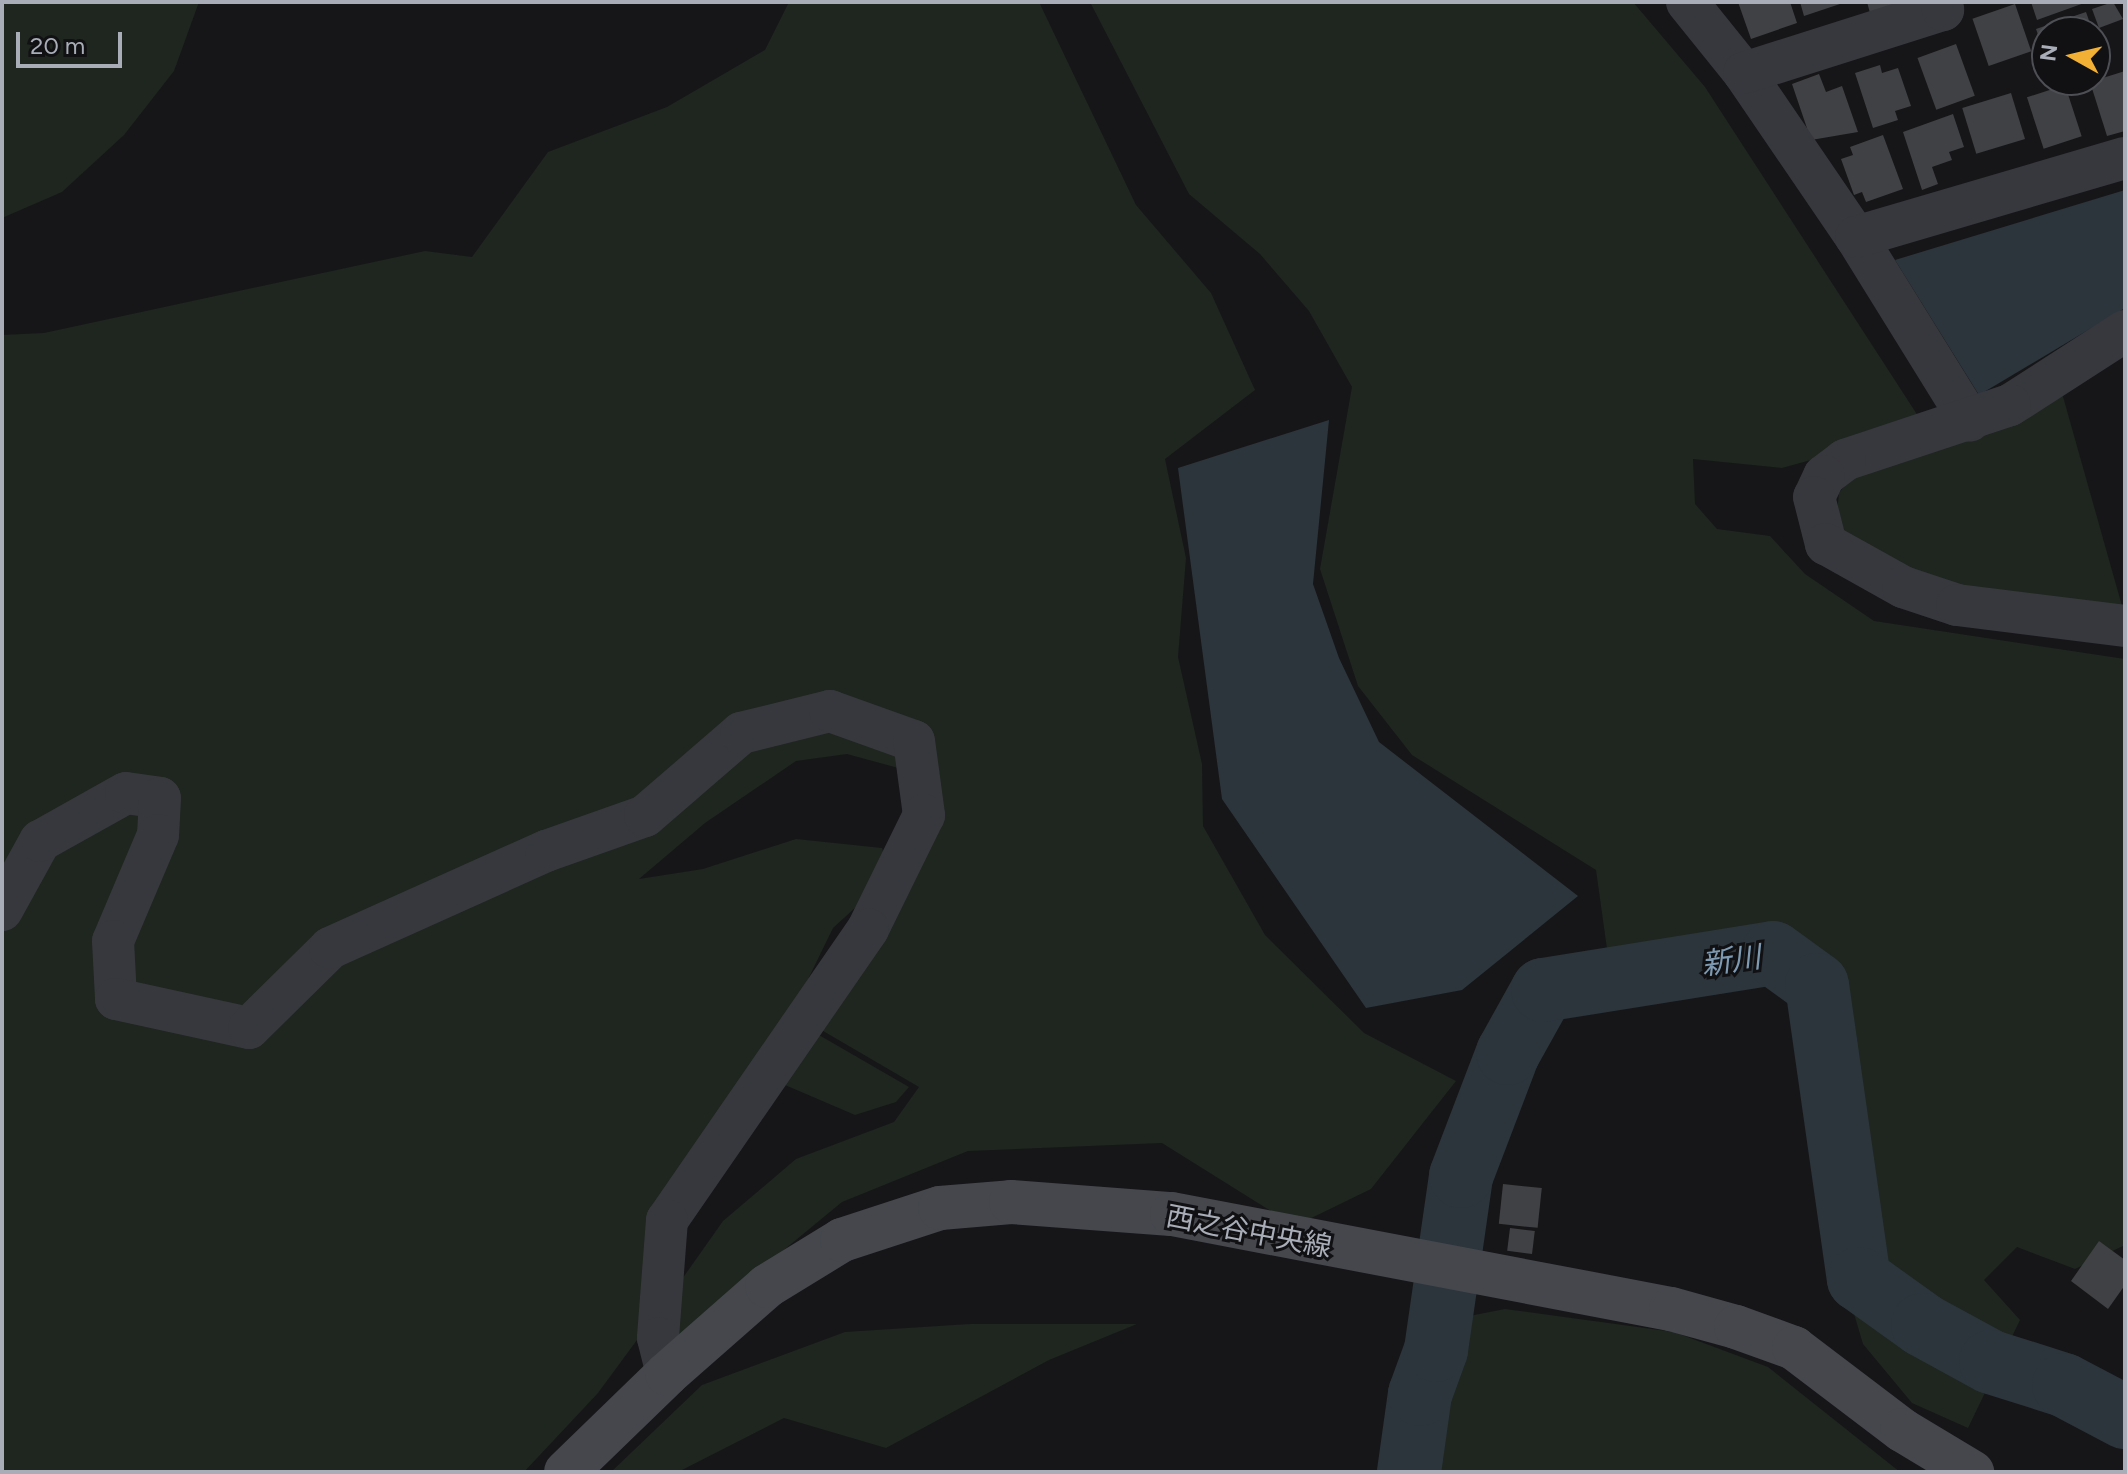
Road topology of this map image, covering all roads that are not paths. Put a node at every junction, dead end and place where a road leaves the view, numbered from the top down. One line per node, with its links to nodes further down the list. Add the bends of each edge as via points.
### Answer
1 (1687, 2): 3 (street)
2 (1941, 2): 3 (street, via 1943,10)
3 (1744, 73): 5 (street)
4 (2125, 158): 5 (street)
5 (1856, 237): 7 (street)
6 (2125, 331): 7 (street, via 2010,405)
7 (1970, 421): 8 (street, via 1845,460 1824,476 1814,497 1826,544 1903,587 1957,605)
8 (2125, 626)
9 (2, 910): 10 (street, via 40,841 126,793 160,798 158,835 113,941 116,999 249,1028 330,948 546,851 645,816 741,733 830,711 914,741 924,815 868,929 667,1220 658,1338)
10 (667, 1374): 11 (street, 西之谷中央線); 12 (street, 西之谷中央線, via 767,1286 842,1240 940,1208 1011,1202 1172,1214 1671,1309 1794,1348 1902,1430)
11 (566, 1472)
12 (1972, 1472)

